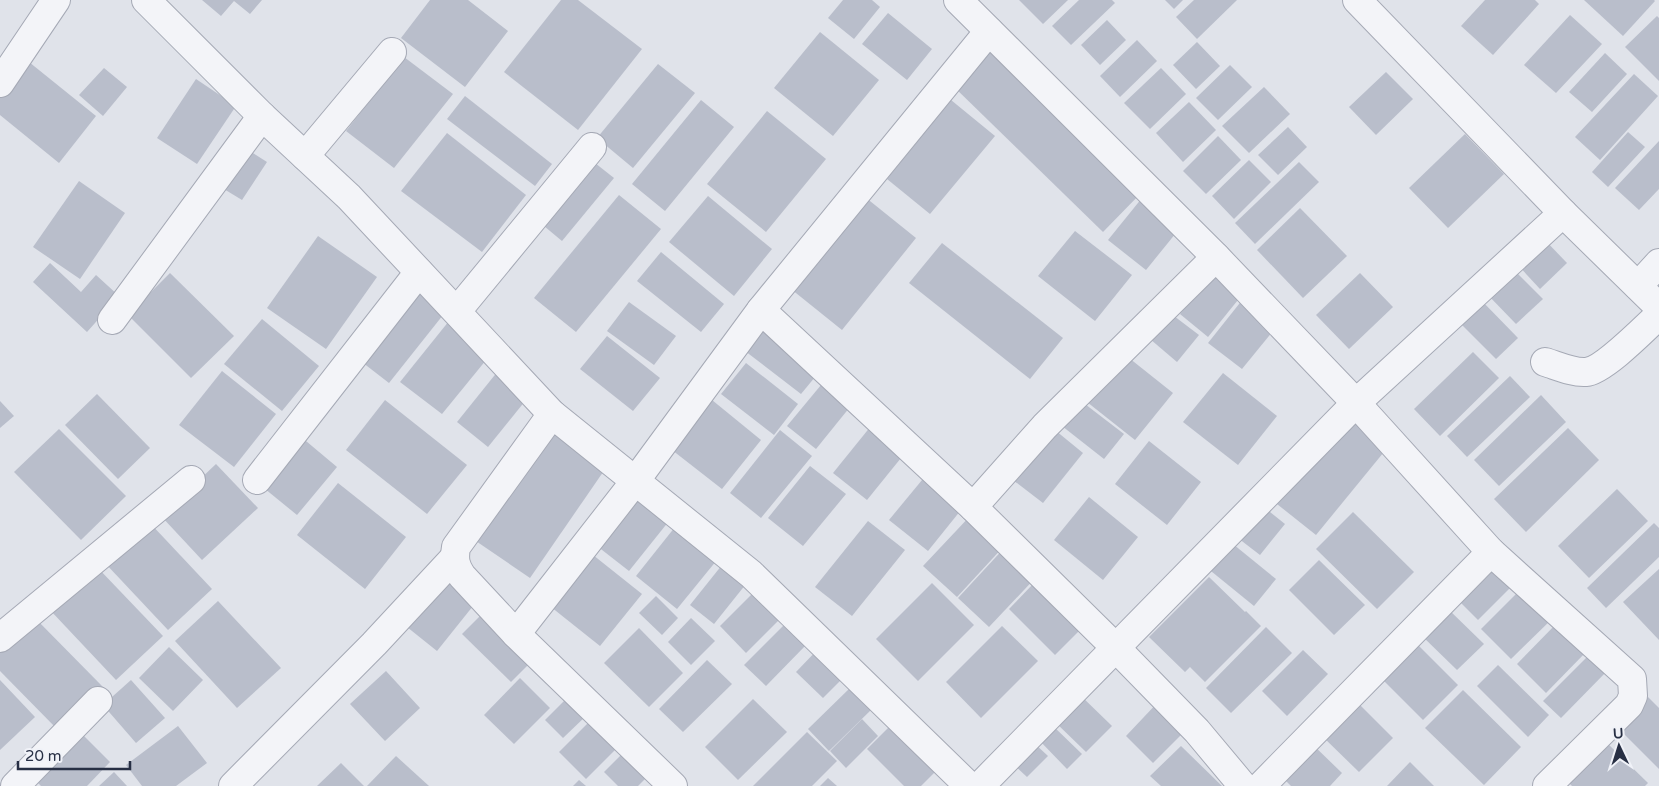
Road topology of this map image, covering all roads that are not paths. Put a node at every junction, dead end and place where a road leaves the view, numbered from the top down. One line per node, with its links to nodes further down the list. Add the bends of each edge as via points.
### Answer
1 (56, 0): 7 (street)
2 (146, 0): 8 (street)
3 (958, 0): 5 (street)
4 (1357, 0): 11 (street)
5 (989, 31): 12 (street); 17 (street)
6 (392, 52): 10 (street)
7 (0, 82)
8 (262, 116): 10 (street); 20 (street)
9 (592, 146): 18 (street)
10 (305, 156): 14 (street)
11 (1563, 213): 15 (street); 22 (street)
12 (1216, 257): 22 (street); 27 (street, via 1045,426)
13 (1659, 263): 15 (street)
14 (420, 272): 18 (street); 25 (street)
15 (1638, 286): 16 (street)
16 (1659, 307)
17 (761, 310): 26 (street); 27 (street)
18 (457, 311): 23 (street)
19 (1659, 315): 21 (street, via 1602,366 1587,372)
20 (112, 320)
21 (1545, 362)
22 (1356, 403): 28 (street); 32 (street)
23 (552, 414): 26 (street); 29 (street, via 456,547)
24 (191, 480): 31 (street)
25 (257, 480)
26 (636, 480): 30 (street); 37 (street, via 752,574)
27 (973, 506): 32 (street)
28 (1491, 552): 40 (street); 41 (street, via 1632,679 1633,696 1629,706)
29 (454, 558): 30 (street, via 462,576); 35 (street)
30 (516, 634): 36 (street)
31 (0, 638)
32 (1116, 648): 38 (street); 39 (street, via 1197,731)
33 (98, 701): 34 (street)
34 (15, 786)
35 (233, 786)
36 (672, 786)
37 (969, 786)
38 (980, 786)
39 (1243, 786)
40 (1261, 786)
41 (1547, 786)

